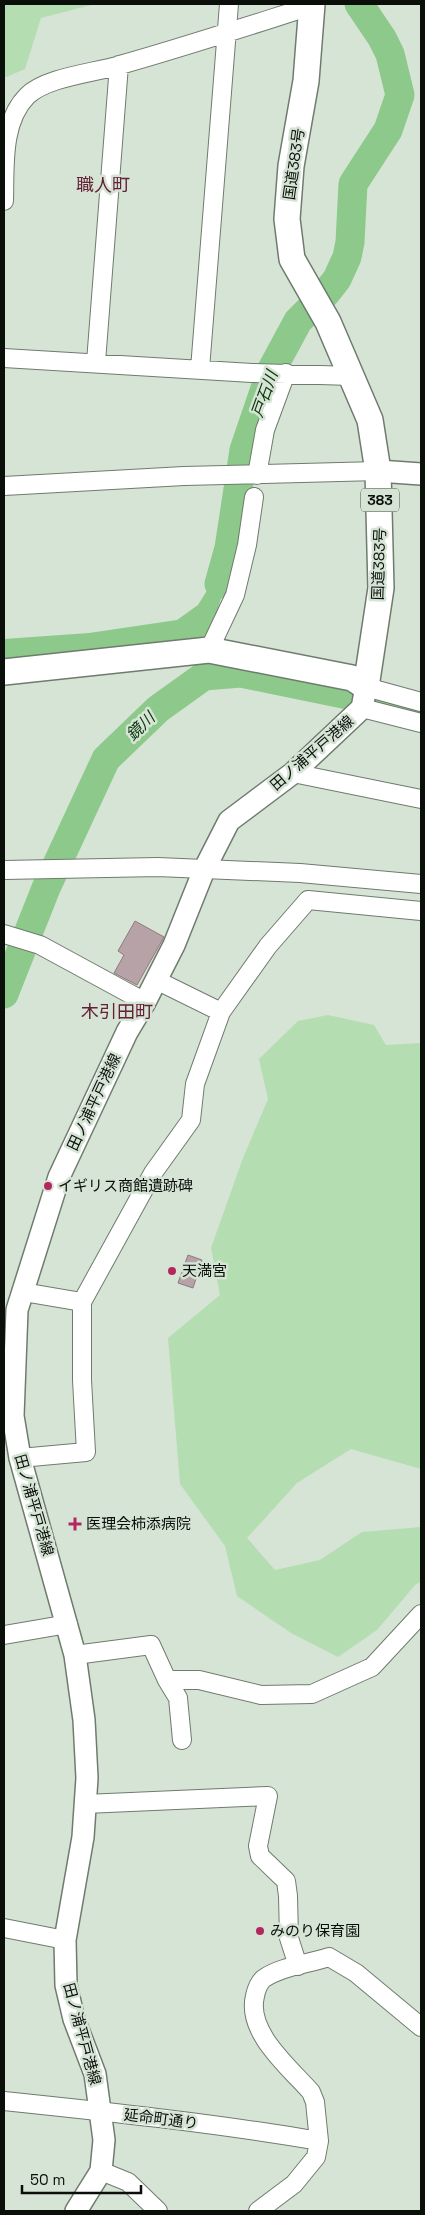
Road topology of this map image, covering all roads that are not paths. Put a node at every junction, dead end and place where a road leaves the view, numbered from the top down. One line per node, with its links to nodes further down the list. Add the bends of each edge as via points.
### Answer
1 (228, 4): 3 (street)
2 (312, 5): 3 (street); 10 (highway, 国道383号 / 383, via 306,81 287,219 292,260 328,322)
3 (226, 33): 4 (street); 8 (street)
4 (119, 65): 5 (street, via 45,86 27,96 13,118 7,142); 7 (street)
5 (4, 201)
6 (4, 358): 7 (street)
7 (96, 362): 8 (street)
8 (200, 369): 9 (street)
9 (286, 373): 10 (street); 13 (street, via 265,430)
10 (352, 376): 11 (highway, 国道383号 / 383, via 370,420)
11 (378, 471): 12 (main road); 13 (street); 18 (highway, 国道383号 / 383, via 381,588)
12 (421, 474)
13 (257, 475): 14 (street)
14 (4, 486)
15 (254, 497): 16 (street, via 235,595)
16 (209, 650): 17 (highway); 18 (highway, via 352,678)
17 (4, 672)
18 (364, 697): 19 (street); 20 (street); 21 (main road, 田ノ浦平戸港線)
19 (421, 702)
20 (421, 723)
21 (293, 774): 22 (street); 24 (main road, 田ノ浦平戸港線, via 229,820)
22 (421, 799)
23 (4, 870): 24 (street, via 158,867)
24 (204, 870): 25 (street, via 300,873); 28 (main road, 田ノ浦平戸港線)
25 (421, 884)
26 (421, 911): 30 (street, via 308,900 268,946)
27 (6, 935): 29 (street, via 40,946)
28 (156, 980): 29 (main road, 田ノ浦平戸港線); 30 (street)
29 (145, 1002): 32 (main road, 田ノ浦平戸港線, via 127,1032 59,1177)
30 (221, 1012): 31 (street, via 195,1084 191,1120 153,1173)
31 (82, 1302): 32 (street); 33 (street, via 86,1452)
32 (15, 1303): 33 (main road, 田ノ浦平戸港線, via 13,1416)
33 (20, 1458): 35 (main road, 田ノ浦平戸港線)
34 (421, 1614): 38 (street, via 372,1667 312,1694 262,1695 199,1680)
35 (68, 1624): 36 (street); 37 (main road, 田ノ浦平戸港線)
36 (4, 1635)
37 (76, 1655): 38 (street, via 152,1645); 40 (main road, 田ノ浦平戸港線, via 84,1720)
38 (167, 1680): 39 (street, via 178,1698)
39 (182, 1740)
40 (85, 1804): 42 (main road, 田ノ浦平戸港線, via 83,1837); 43 (street, via 268,1796 258,1846 260,1856 286,1881 288,1938)
41 (4, 1928): 42 (street)
42 (65, 1940): 46 (main road, 田ノ浦平戸港線, via 66,1985 74,2019 95,2074)
43 (298, 1966): 44 (street, via 329,1957 356,1974); 47 (street, via 262,1980 253,2003 254,2020 261,2035 311,2092)
44 (421, 2027)
45 (4, 2101): 46 (street, 延命町通り)
46 (99, 2111): 47 (street, 延命町通り); 48 (main road, 田ノ浦平戸港線, via 104,2140)
47 (319, 2141): 51 (street, via 316,2157 294,2184)
48 (101, 2170): 49 (main road, 田ノ浦平戸港線); 50 (street, via 128,2182)
49 (76, 2211)
50 (158, 2211)
51 (258, 2211)

